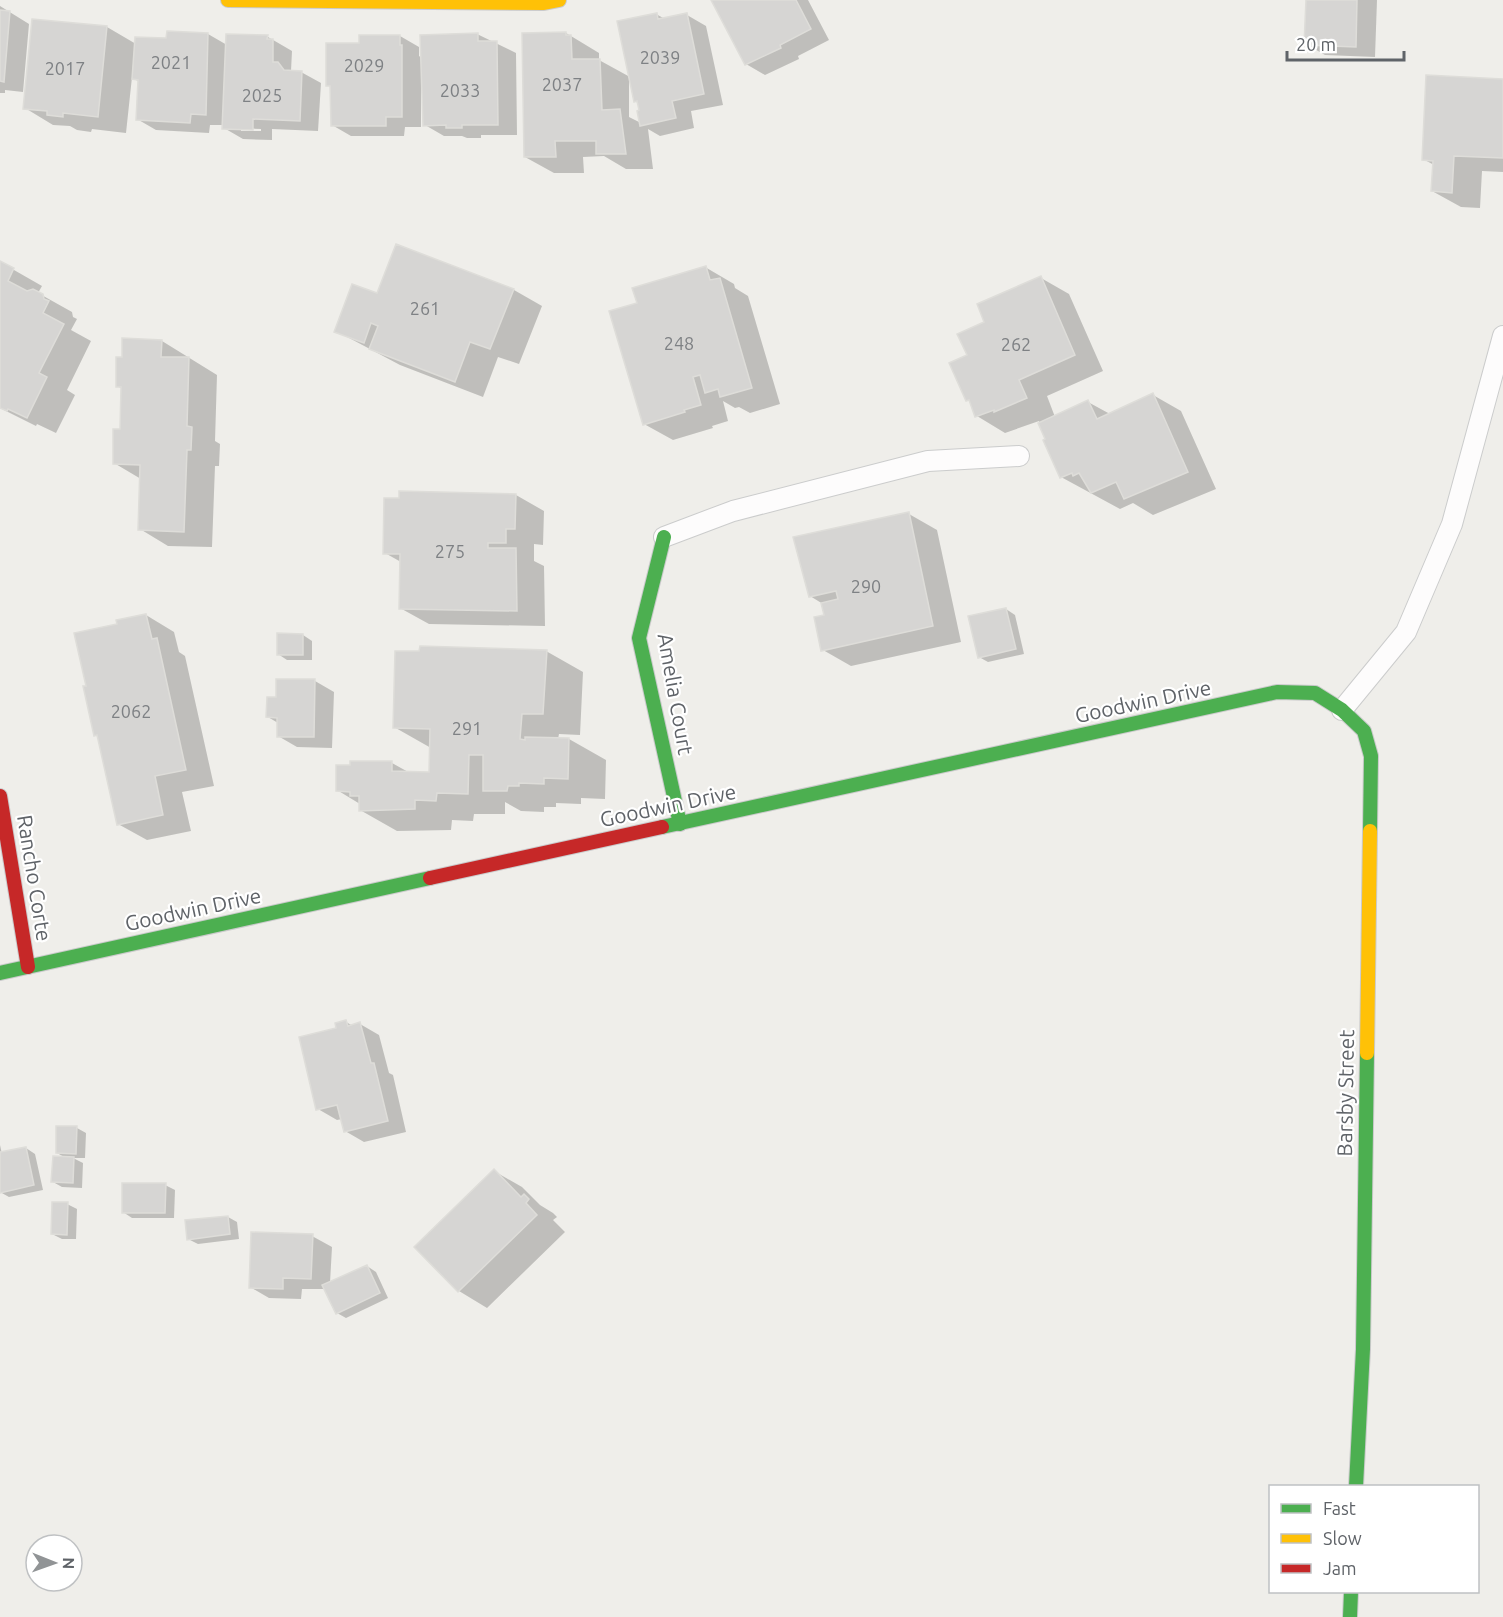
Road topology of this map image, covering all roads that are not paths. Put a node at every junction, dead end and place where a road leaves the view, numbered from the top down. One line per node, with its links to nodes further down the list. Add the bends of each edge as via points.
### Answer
1 (228, 0): 2 (street, via 544,3)
2 (559, 0)
3 (1503, 336): 6 (lane, via 1452,524 1406,632)
4 (1019, 456): 5 (lane, via 928,461 733,511)
5 (664, 537): 8 (street, Amelia Court, via 639,638)
6 (1342, 710): 8 (street, Goodwin Drive, via 1315,693 1277,692); 11 (street, Barsby Street, via 1364,731 1371,756 1363,1349)
7 (0, 796): 9 (street, Rancho Corte)
8 (680, 824): 9 (street, Goodwin Drive)
9 (28, 967): 10 (street, Goodwin Drive)
10 (0, 973)
11 (1356, 1485)
12 (1351, 1593): 13 (street)
13 (1350, 1617)

